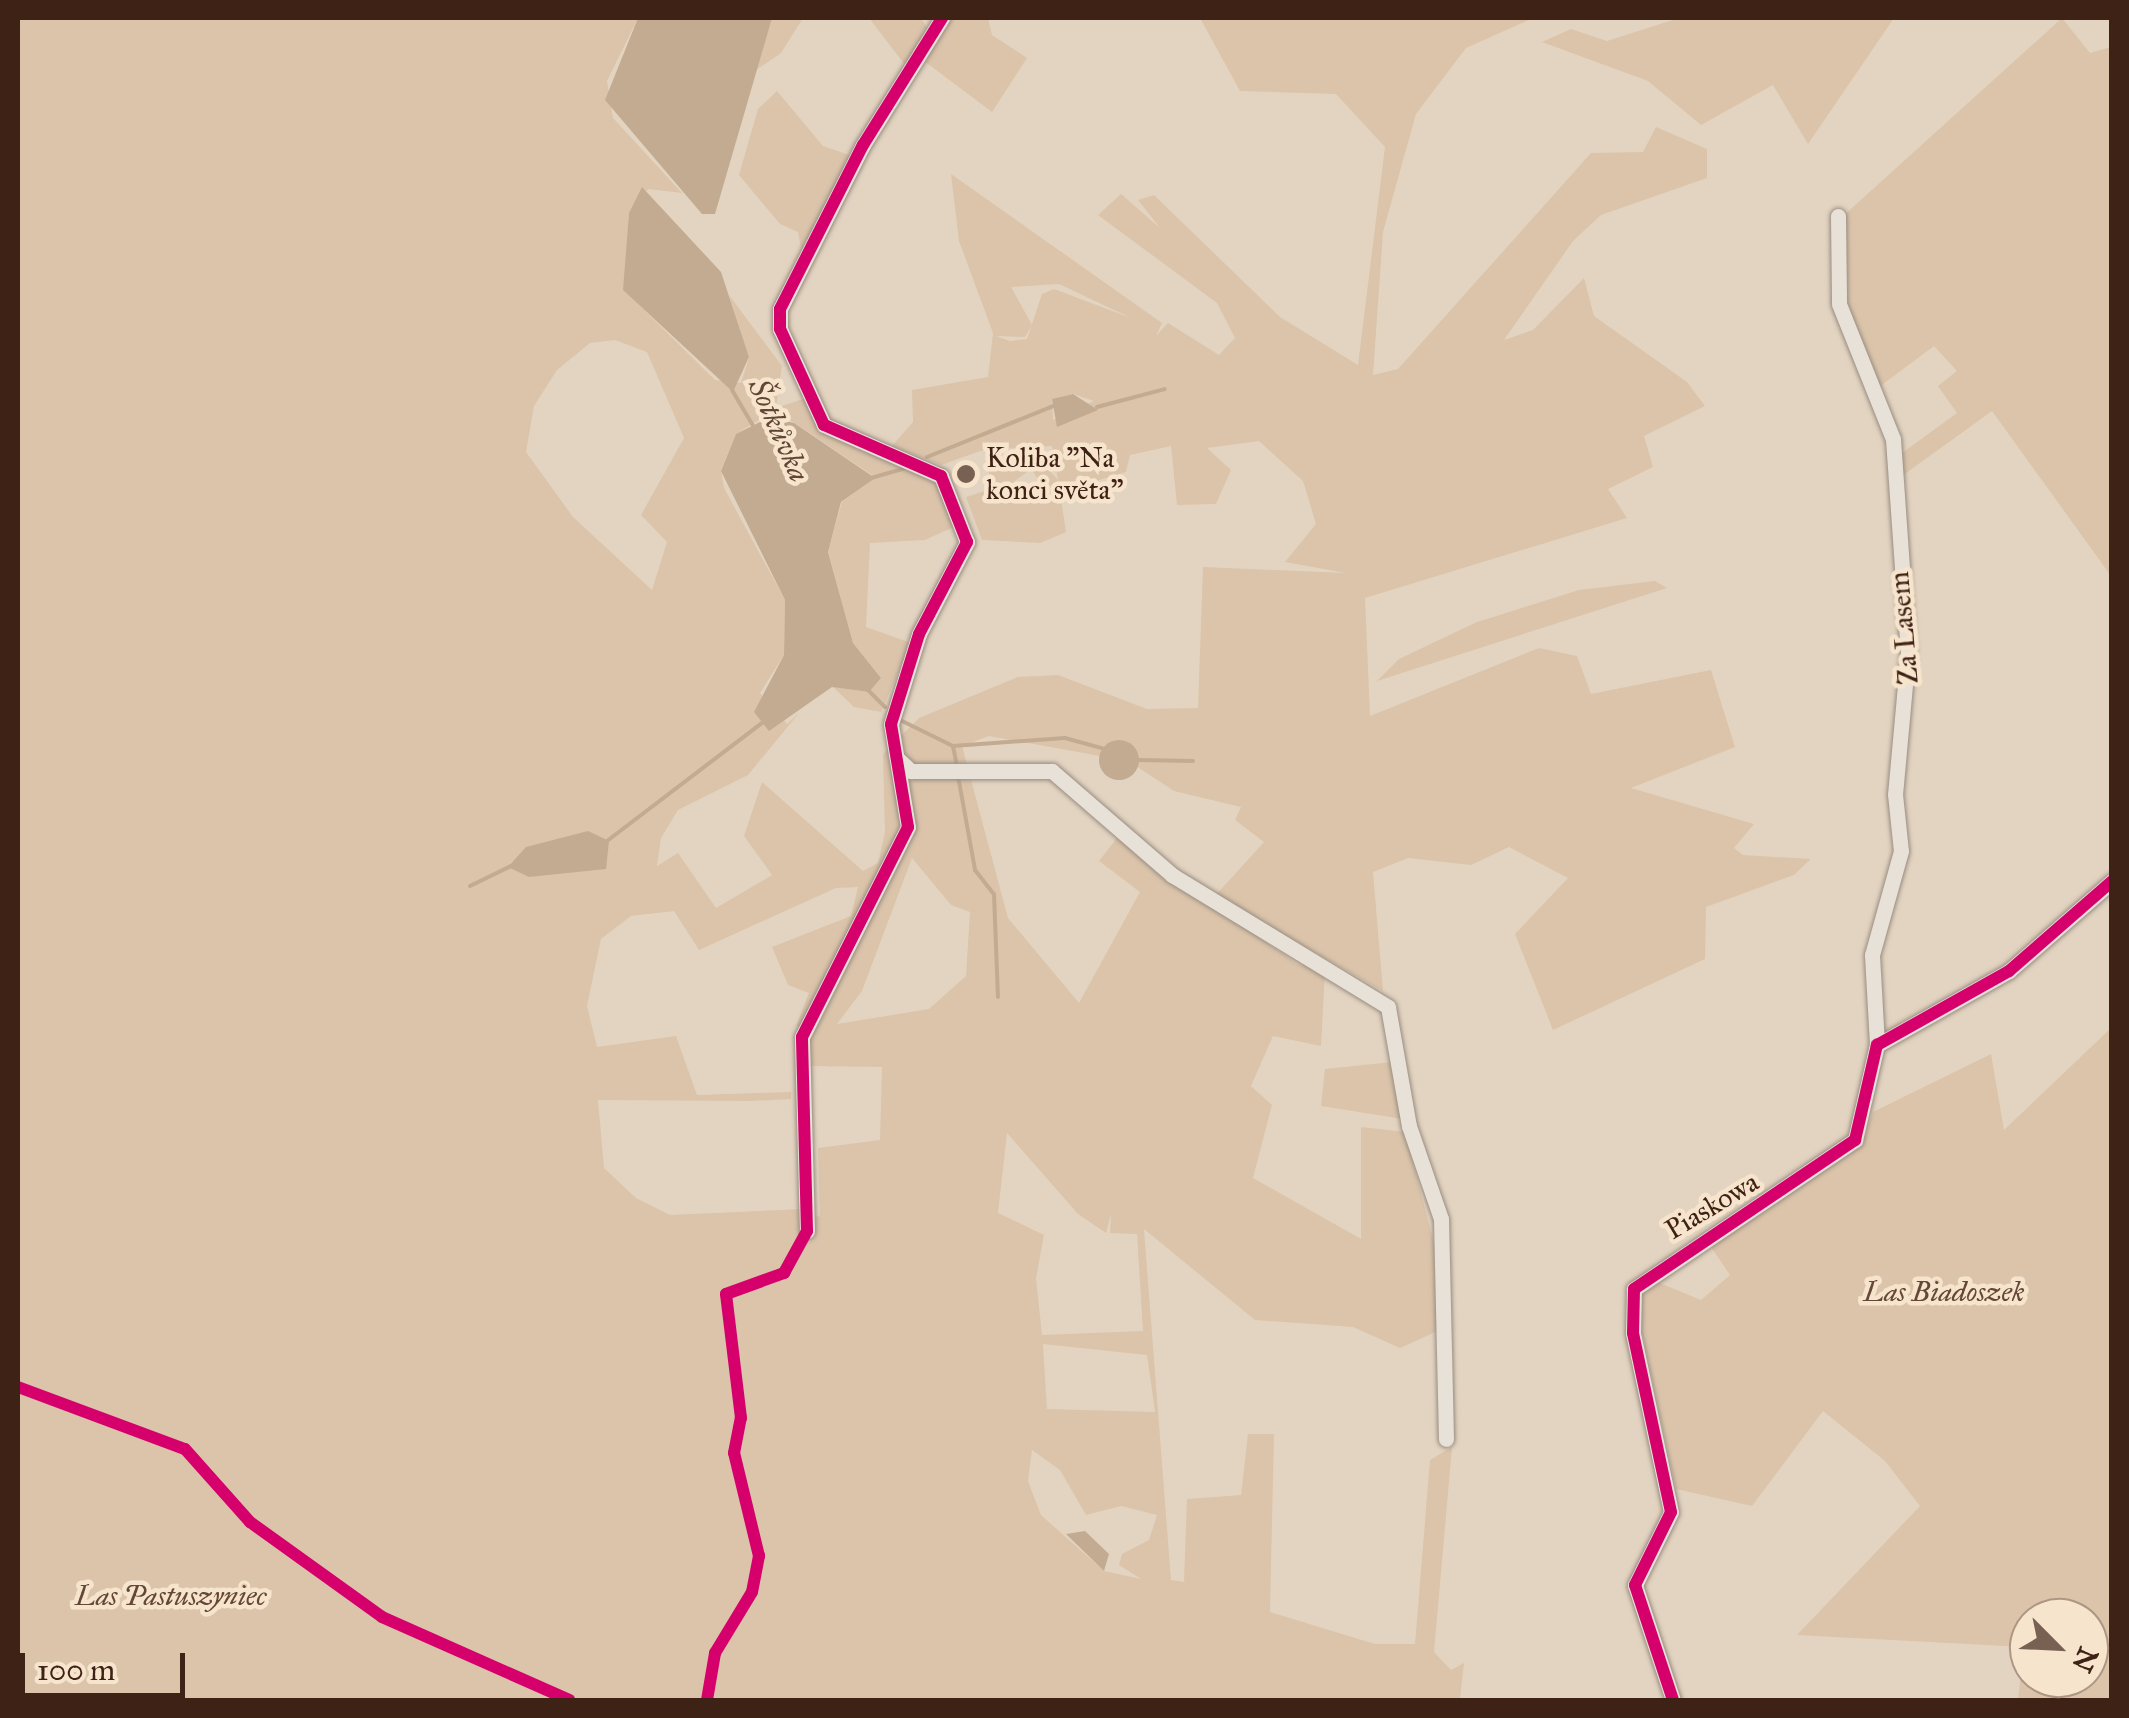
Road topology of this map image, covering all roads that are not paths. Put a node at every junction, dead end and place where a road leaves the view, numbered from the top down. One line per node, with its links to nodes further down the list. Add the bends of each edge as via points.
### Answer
1 (942, 18): 3 (street, via 863,145 780,309 780,330 824,425 942,476 964,531 964,552 906,673 892,724)
2 (1838, 216): 5 (street, Za Lasem, via 1839,304 1893,438 1908,652 1895,794 1900,851 1872,955)
3 (897, 758): 6 (street, via 908,827 802,1037); 7 (street, via 911,771 1052,771 1172,874 1388,1006 1447,1265)
4 (2112, 881): 5 (street, via 2009,971)
5 (1877, 1046): 8 (street, Piaskowa, via 1855,1140 1666,1262 1632,1294 1671,1512 1636,1594)
6 (807, 1230)
7 (1446, 1438)
8 (1673, 1700)

